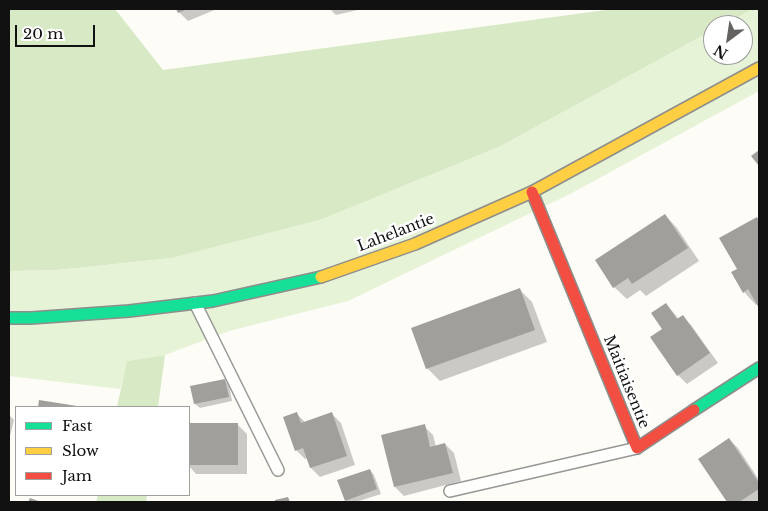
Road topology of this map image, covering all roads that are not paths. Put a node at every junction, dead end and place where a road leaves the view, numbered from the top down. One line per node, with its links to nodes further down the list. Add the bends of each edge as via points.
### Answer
1 (759, 68): 2 (main road, Lahelantie)
2 (532, 192): 3 (main road, Lahelantie, via 415,244 323,276); 6 (main road, Maitiaisentie)
3 (195, 303): 4 (main road, Lahelantie, via 128,311); 7 (lane)
4 (9, 318)
5 (759, 368): 6 (main road, Maitiaisentie)
6 (637, 448): 8 (lane)
7 (278, 470)
8 (450, 491)

